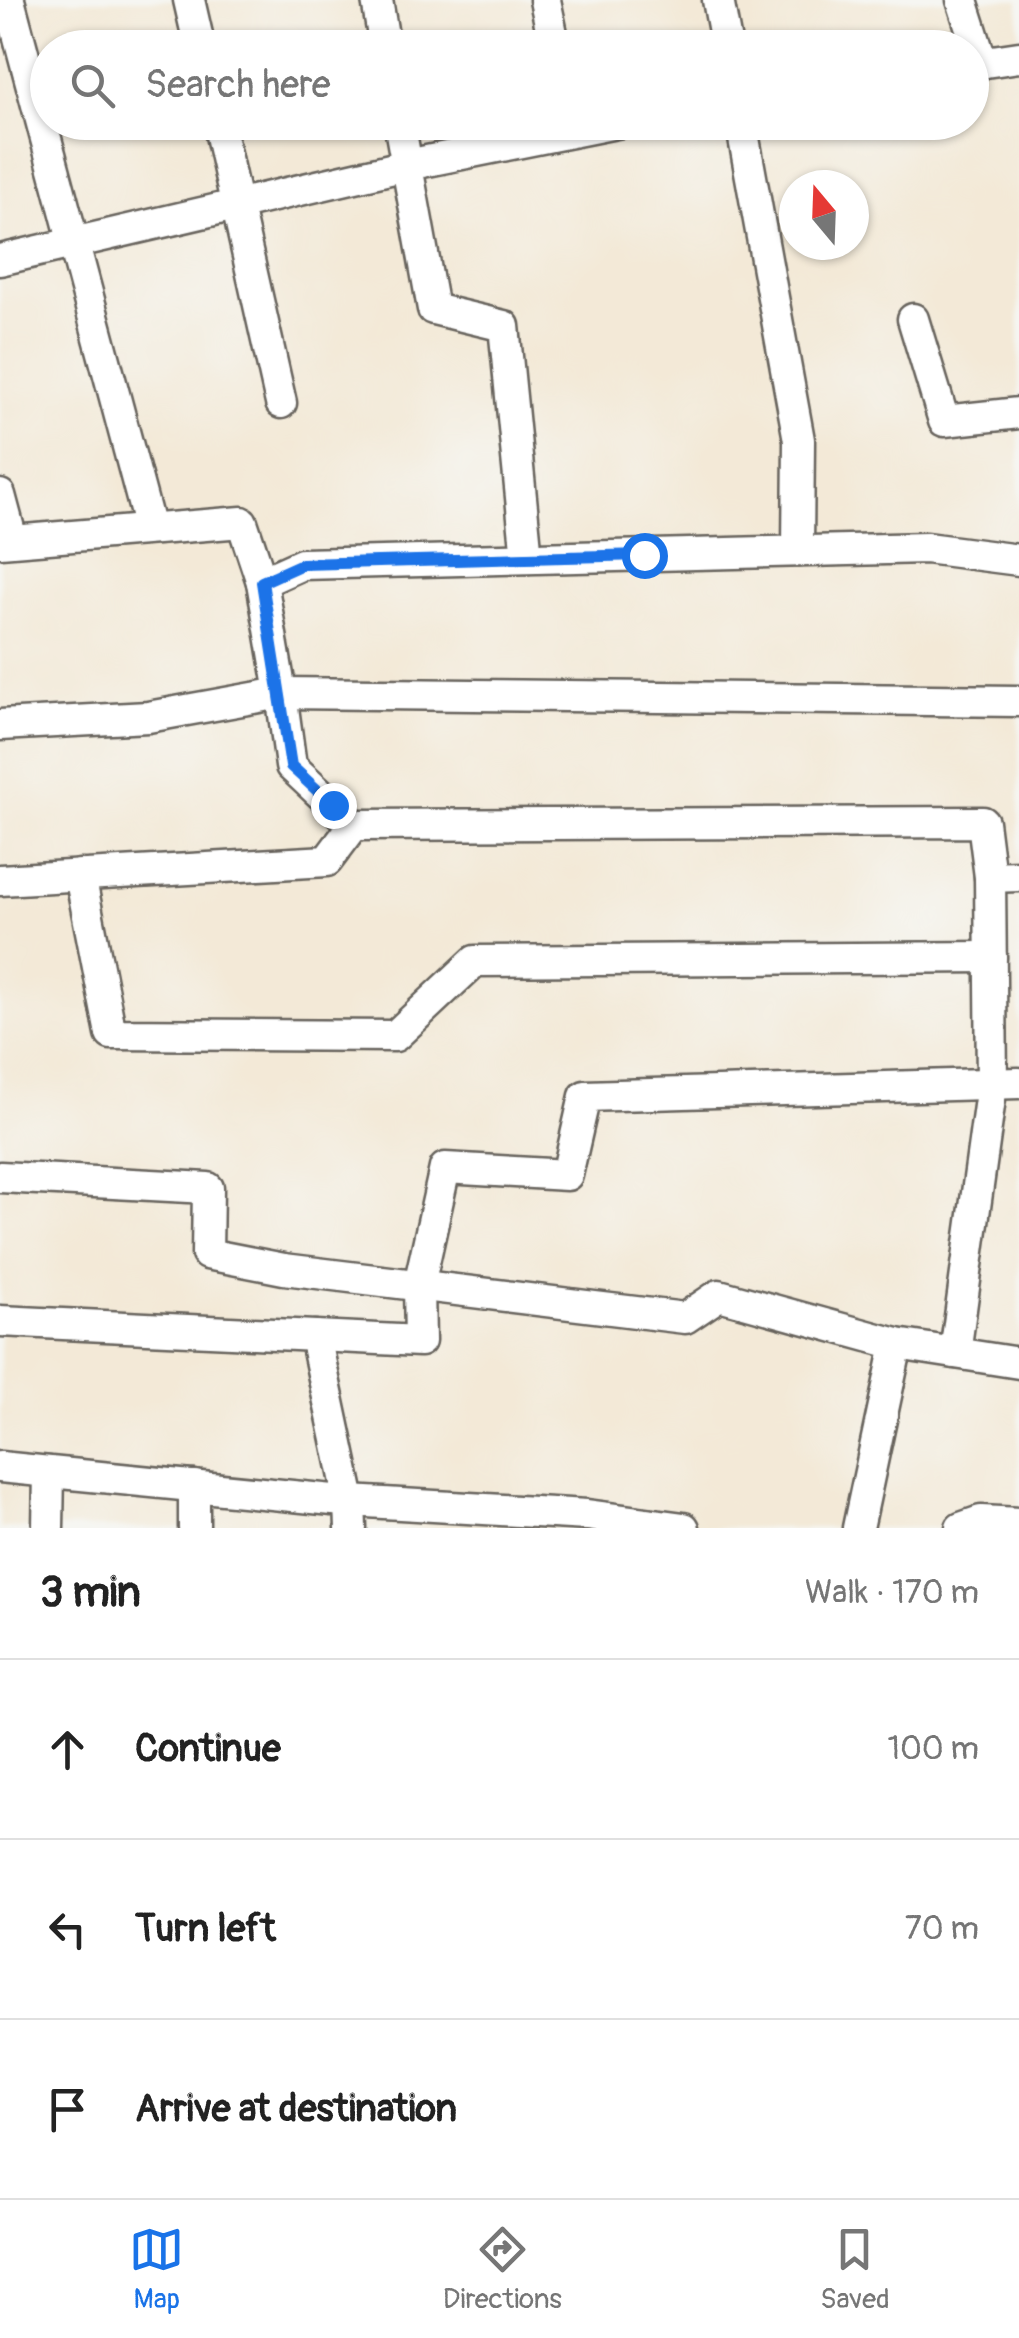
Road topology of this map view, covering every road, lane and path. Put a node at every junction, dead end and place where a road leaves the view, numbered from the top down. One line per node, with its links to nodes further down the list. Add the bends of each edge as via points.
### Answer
1 (9, 0): 14 (street)
2 (190, 0): 7 (street)
3 (377, 0): 8 (street)
4 (545, 0): 9 (street)
5 (718, 0): 10 (street)
6 (962, 0): 11 (street)
7 (196, 30)
8 (383, 30)
9 (552, 30)
10 (724, 30)
11 (969, 30)
12 (1019, 57): 13 (street)
13 (989, 62)
14 (30, 79)
15 (46, 140): 22 (street)
16 (222, 140): 21 (street)
17 (402, 140): 20 (street)
18 (516, 140): 20 (street)
19 (743, 140): 30 (street, via 799,440)
20 (407, 165): 21 (street); 31 (street, via 434,309 504,326)
21 (237, 205): 22 (street); 25 (street)
22 (74, 244): 23 (street); 28 (street)
23 (0, 260)
24 (913, 319): 26 (street, via 944,421)
25 (281, 403)
26 (1019, 413)
27 (0, 495): 29 (street)
28 (150, 529): 29 (street); 33 (street, via 242,522)
29 (6, 541)
30 (798, 551): 31 (street); 32 (street, via 926,548)
31 (528, 558): 33 (street, via 302,564)
32 (1019, 560)
33 (262, 582): 34 (street)
34 (281, 694): 35 (street); 36 (street, via 148,717); 37 (street, via 291,766)
35 (1019, 701)
36 (1, 718)
37 (354, 825): 38 (street, via 328,860); 39 (street, via 982,822)
38 (80, 875): 40 (street); 41 (street, via 111,1034 396,1036 475,961)
39 (1004, 877): 41 (street)
40 (0, 880)
41 (990, 958): 42 (street)
42 (1006, 1084): 44 (street, via 585,1096 566,1176 445,1168); 48 (street)
43 (0, 1176): 44 (street, via 208,1188 207,1254)
44 (419, 1286): 46 (street, via 420,1340); 47 (street, via 685,1318 719,1294)
45 (0, 1322): 46 (street)
46 (315, 1336): 53 (street)
47 (897, 1344): 48 (street); 58 (street)
48 (954, 1353): 49 (street)
49 (1019, 1363)
50 (0, 1467): 51 (street)
51 (49, 1472): 52 (street); 55 (street)
52 (194, 1486): 53 (street); 56 (street)
53 (350, 1515): 57 (street, via 588,1516)
54 (1019, 1523): 59 (street, via 981,1521)
55 (48, 1528)
56 (194, 1528)
57 (684, 1528)
58 (858, 1528)
59 (962, 1528)

